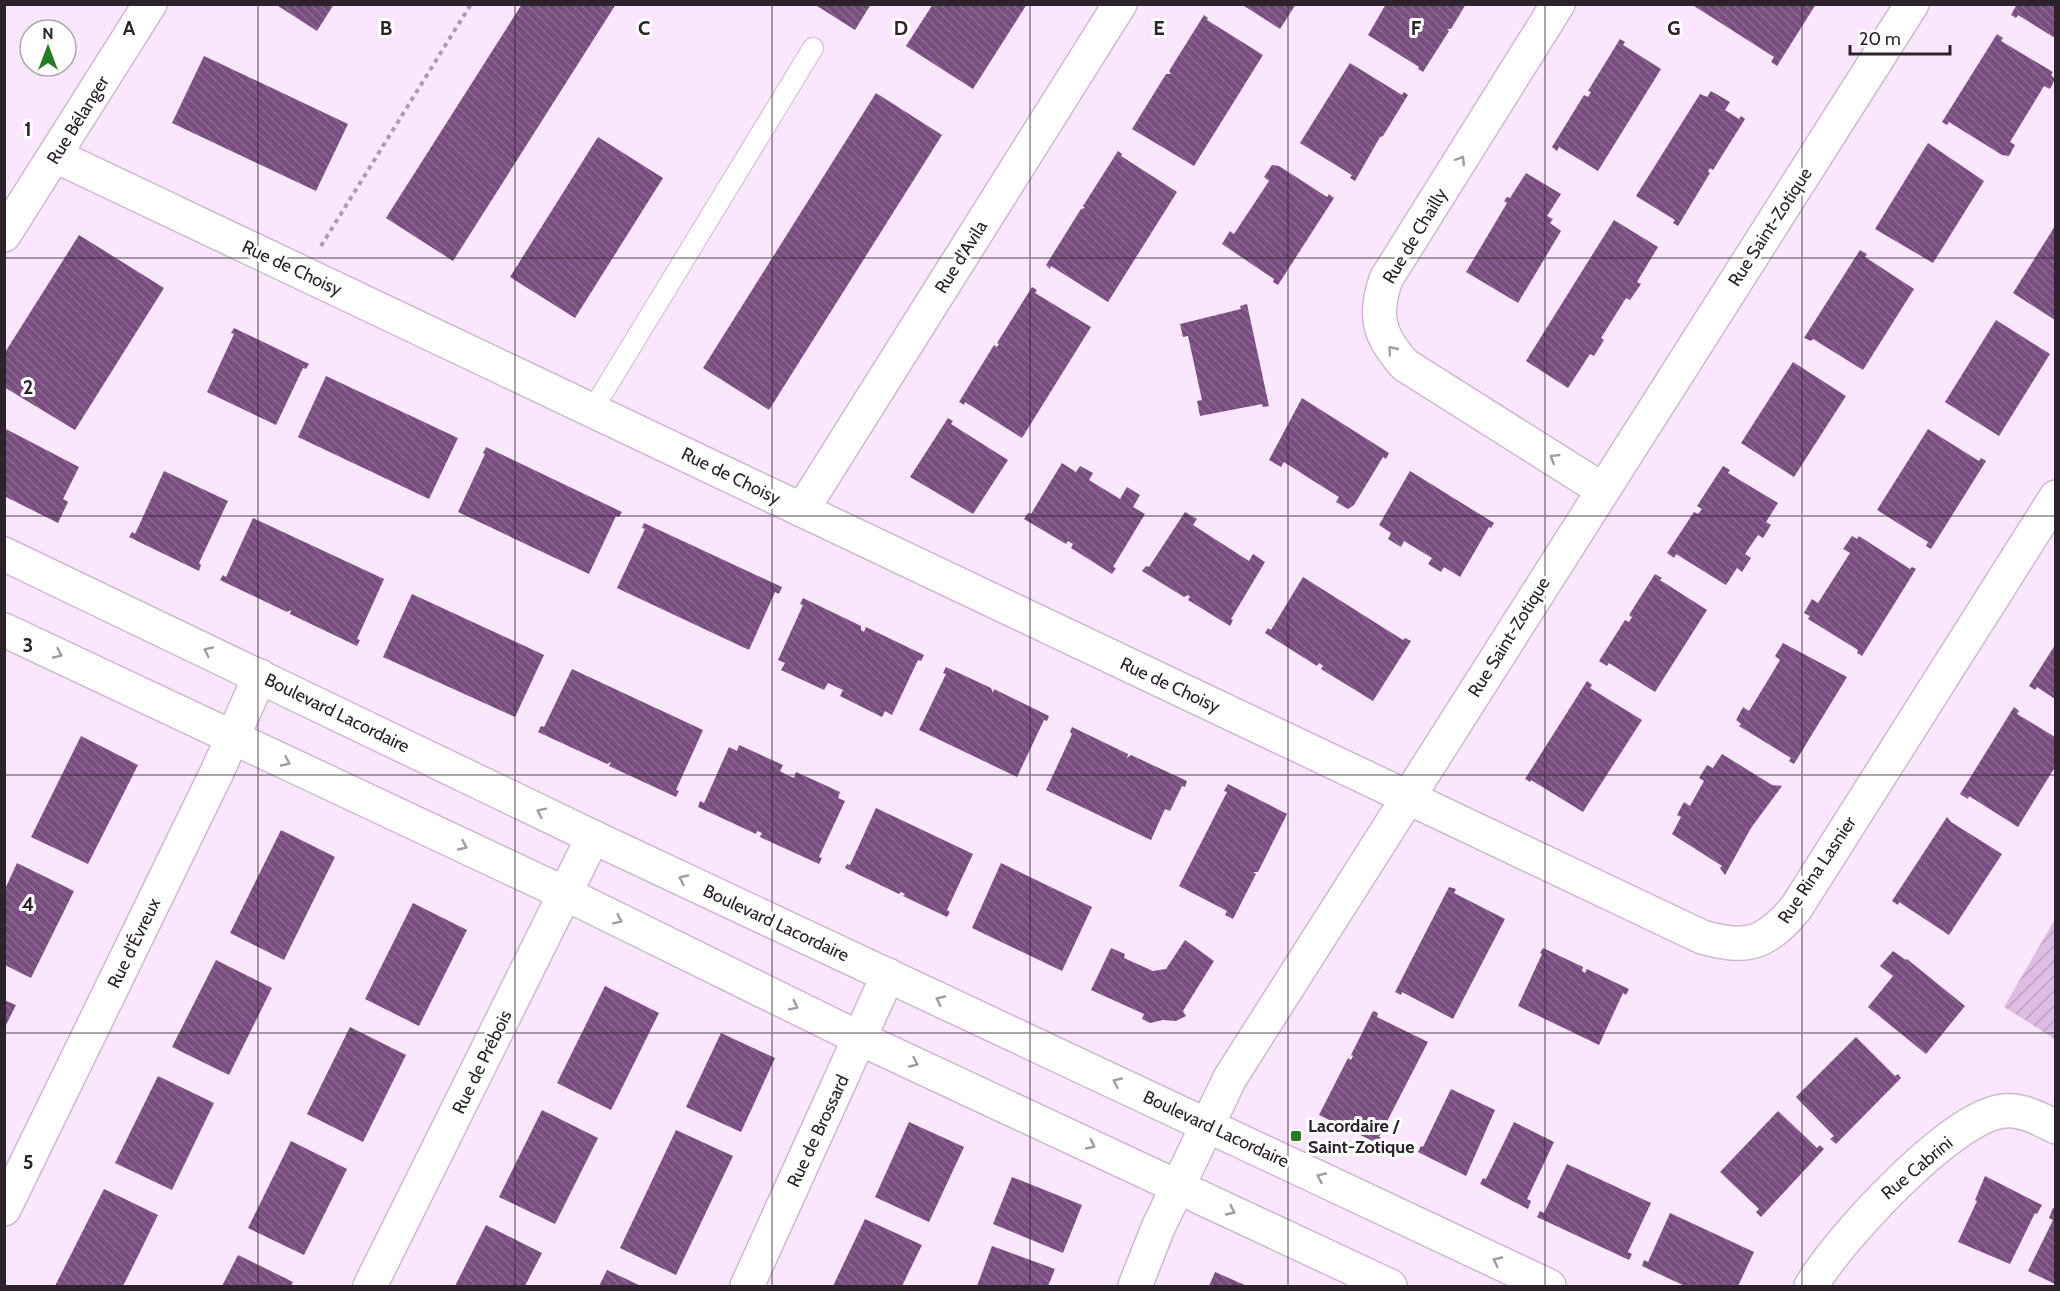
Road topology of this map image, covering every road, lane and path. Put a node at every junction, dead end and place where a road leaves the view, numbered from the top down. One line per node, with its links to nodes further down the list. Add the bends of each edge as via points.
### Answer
1 (150, 4): 7 (street, Rue Bélanger)
2 (471, 4): 9 (path)
3 (1120, 4): 13 (street, Rue d'Avila)
4 (1558, 4): 11 (street, Rue de Chailly, one-way to 4, via 1405,365 1390,349 1380,325 1379,306 1386,279)
5 (1912, 4): 11 (street, Rue Saint-Zotique)
6 (813, 48): 10 (lane)
7 (56, 156): 8 (street, Rue Bélanger); 10 (street, Rue de Choisy)
8 (4, 235)
9 (321, 246)
10 (593, 409): 13 (street, Rue de Choisy)
11 (1603, 490): 18 (street, Rue Saint-Zotique)
12 (2055, 497): 18 (street, Rue Rina Lasnier, via 1796,908 1769,935 1754,943 1736,944 1702,936)
13 (802, 510): 18 (street, Rue de Choisy)
14 (4, 554): 16 (street, Boulevard Lacordaire, one-way to 14)
15 (4, 630): 17 (street, one-way to 17)
16 (260, 676): 17 (street, Rue d'Évreux); 19 (street, Boulevard Lacordaire, one-way to 16)
17 (234, 737): 20 (street, one-way to 20); 26 (street, Rue d'Évreux)
18 (1407, 797): 23 (street, Rue Saint-Zotique, via 1230,1078)
19 (593, 837): 20 (street, Rue de Prébois); 21 (street, Boulevard Lacordaire, one-way to 19)
20 (566, 894): 22 (street, one-way to 22); 27 (street, Rue de Prébois)
21 (888, 975): 22 (street, Rue de Brossard); 23 (street, Boulevard Lacordaire, one-way to 21)
22 (861, 1039): 25 (street, one-way to 25); 28 (street, Rue de Brossard)
23 (1208, 1125): 25 (street, Rue Saint-Zotique); 31 (street, Boulevard Lacordaire, one-way to 23)
24 (2055, 1127): 32 (street, Rue Cabrini, via 2018,1111 2003,1111 1973,1122 1876,1203 1837,1248)
25 (1178, 1187): 29 (street, Rue Saint-Zotique); 30 (street, one-way to 30)
26 (4, 1209)
27 (370, 1287)
28 (747, 1287)
29 (1136, 1287)
30 (1390, 1287)
31 (1549, 1287)
32 (1811, 1287)

